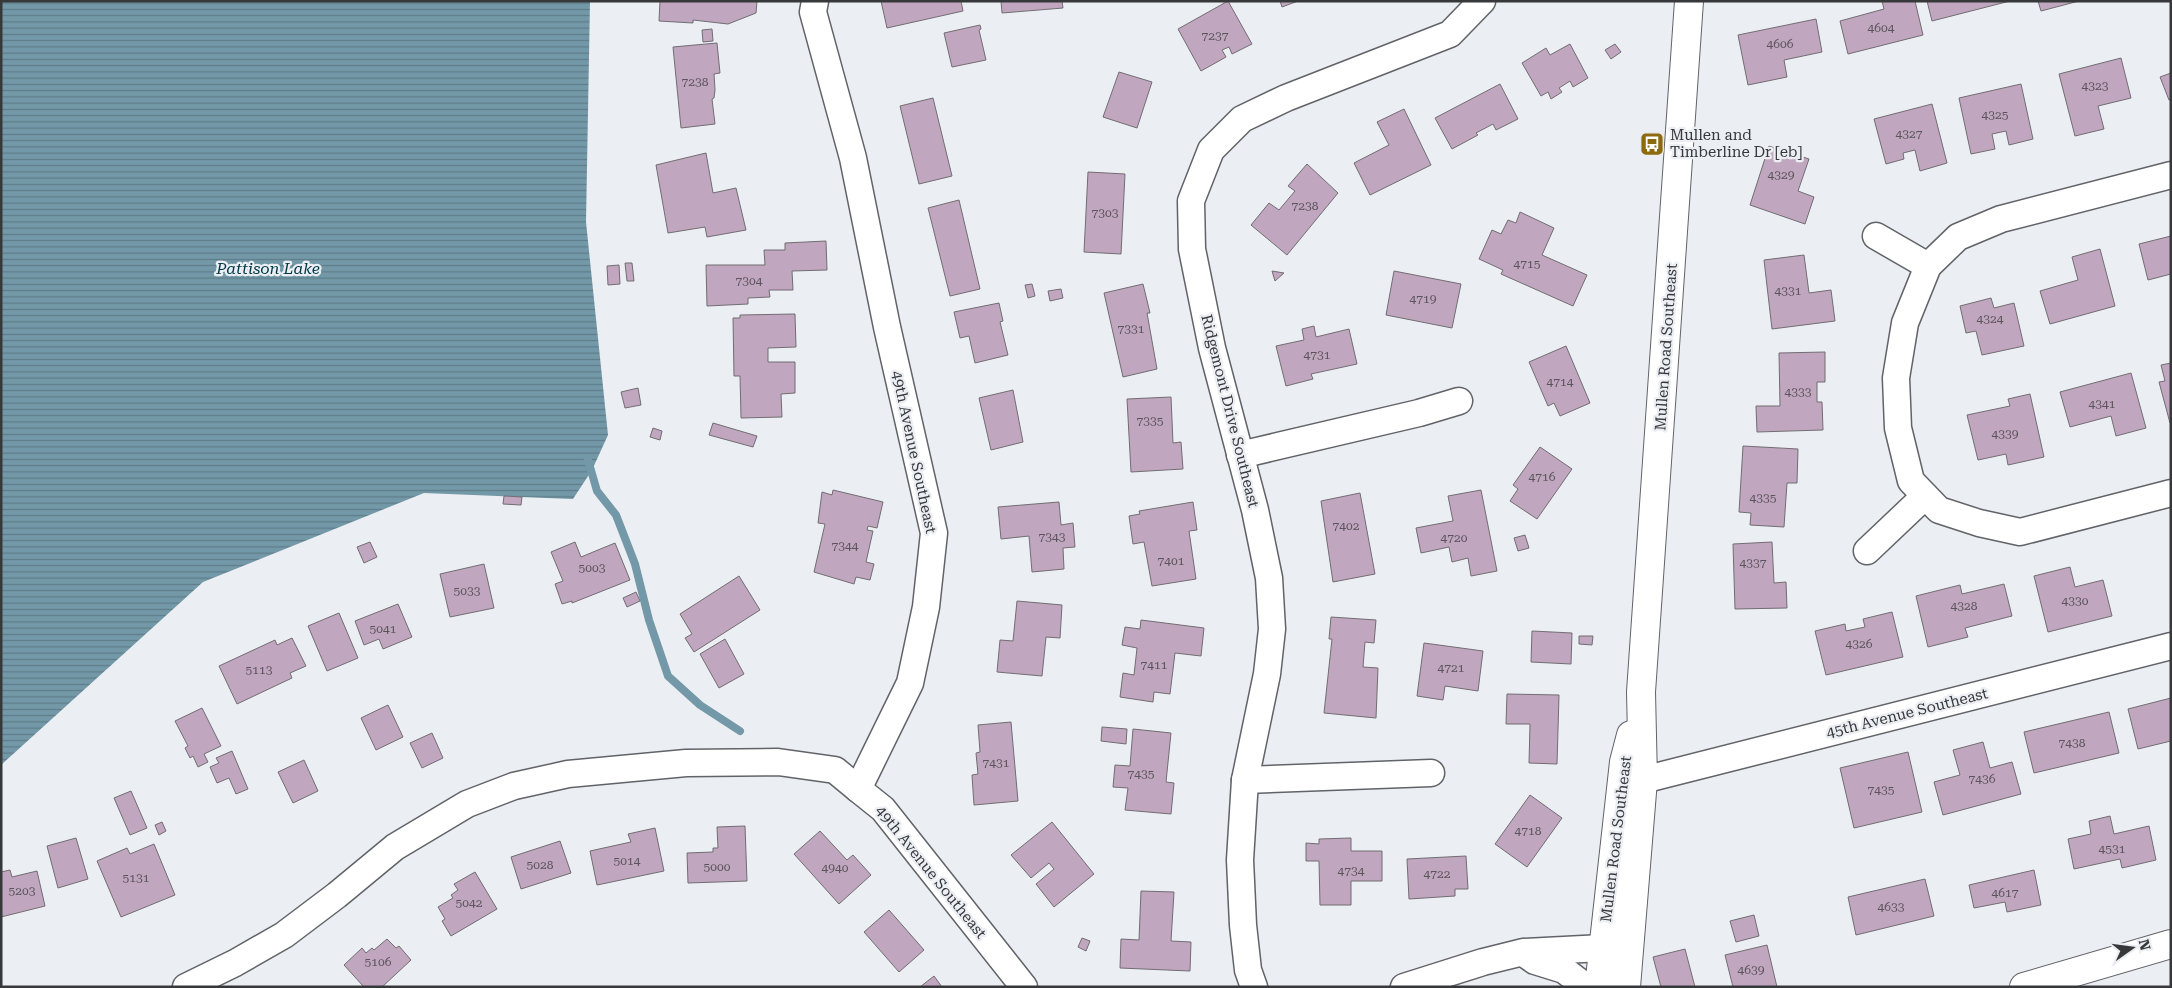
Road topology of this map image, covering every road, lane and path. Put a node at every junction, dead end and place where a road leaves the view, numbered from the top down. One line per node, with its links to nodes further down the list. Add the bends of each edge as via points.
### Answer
1 (814, 1): 17 (street, 49th Avenue Southeast, via 813,12 853,158 934,533 926,607 910,682)
2 (1482, 1): 8 (street, Ridgemont Drive Southeast, via 1450,34 1286,98 1242,119 1211,150 1191,201 1192,249 1212,348)
3 (1690, 1): 13 (street, Mullen Road Southeast)
4 (2171, 175): 6 (street, via 2002,219 1958,237)
5 (1876, 236): 6 (street)
6 (1928, 266): 10 (street, via 1905,323 1896,378 1898,428 1911,482)
7 (1459, 401): 8 (street)
8 (1240, 455): 15 (street, Ridgemont Drive Southeast, via 1256,510 1269,578 1272,629 1267,674)
9 (2171, 493): 10 (street, via 2020,532 1939,510)
10 (1925, 496): 11 (street)
11 (1868, 551)
12 (2171, 646): 16 (street, 45th Avenue Southeast)
13 (1641, 692): 16 (street, Mullen Road Southeast); 19 (street, Mullen Road Southeast, via 1624,762)
14 (1431, 773): 15 (street)
15 (1245, 780): 23 (street, Ridgemont Drive Southeast, via 1240,860 1246,952)
16 (1643, 780): 28 (street, Mullen Road Southeast)
17 (858, 789): 21 (street, via 835,770 778,762 686,763 627,768 568,774 514,786 467,804 395,847 284,935); 22 (street, 49th Avenue Southeast, via 883,809)
18 (2171, 944): 29 (street)
19 (1603, 948): 20 (street); 26 (street, Mullen Road Southeast); 27 (street, via 1612,960)
20 (1522, 952): 24 (street); 25 (street, via 1535,961 1564,970)
21 (186, 987)
22 (1024, 987)
23 (1254, 987)
24 (1404, 987)
25 (1586, 987)
26 (1598, 987)
27 (1617, 987)
28 (1626, 987)
29 (2024, 987)

